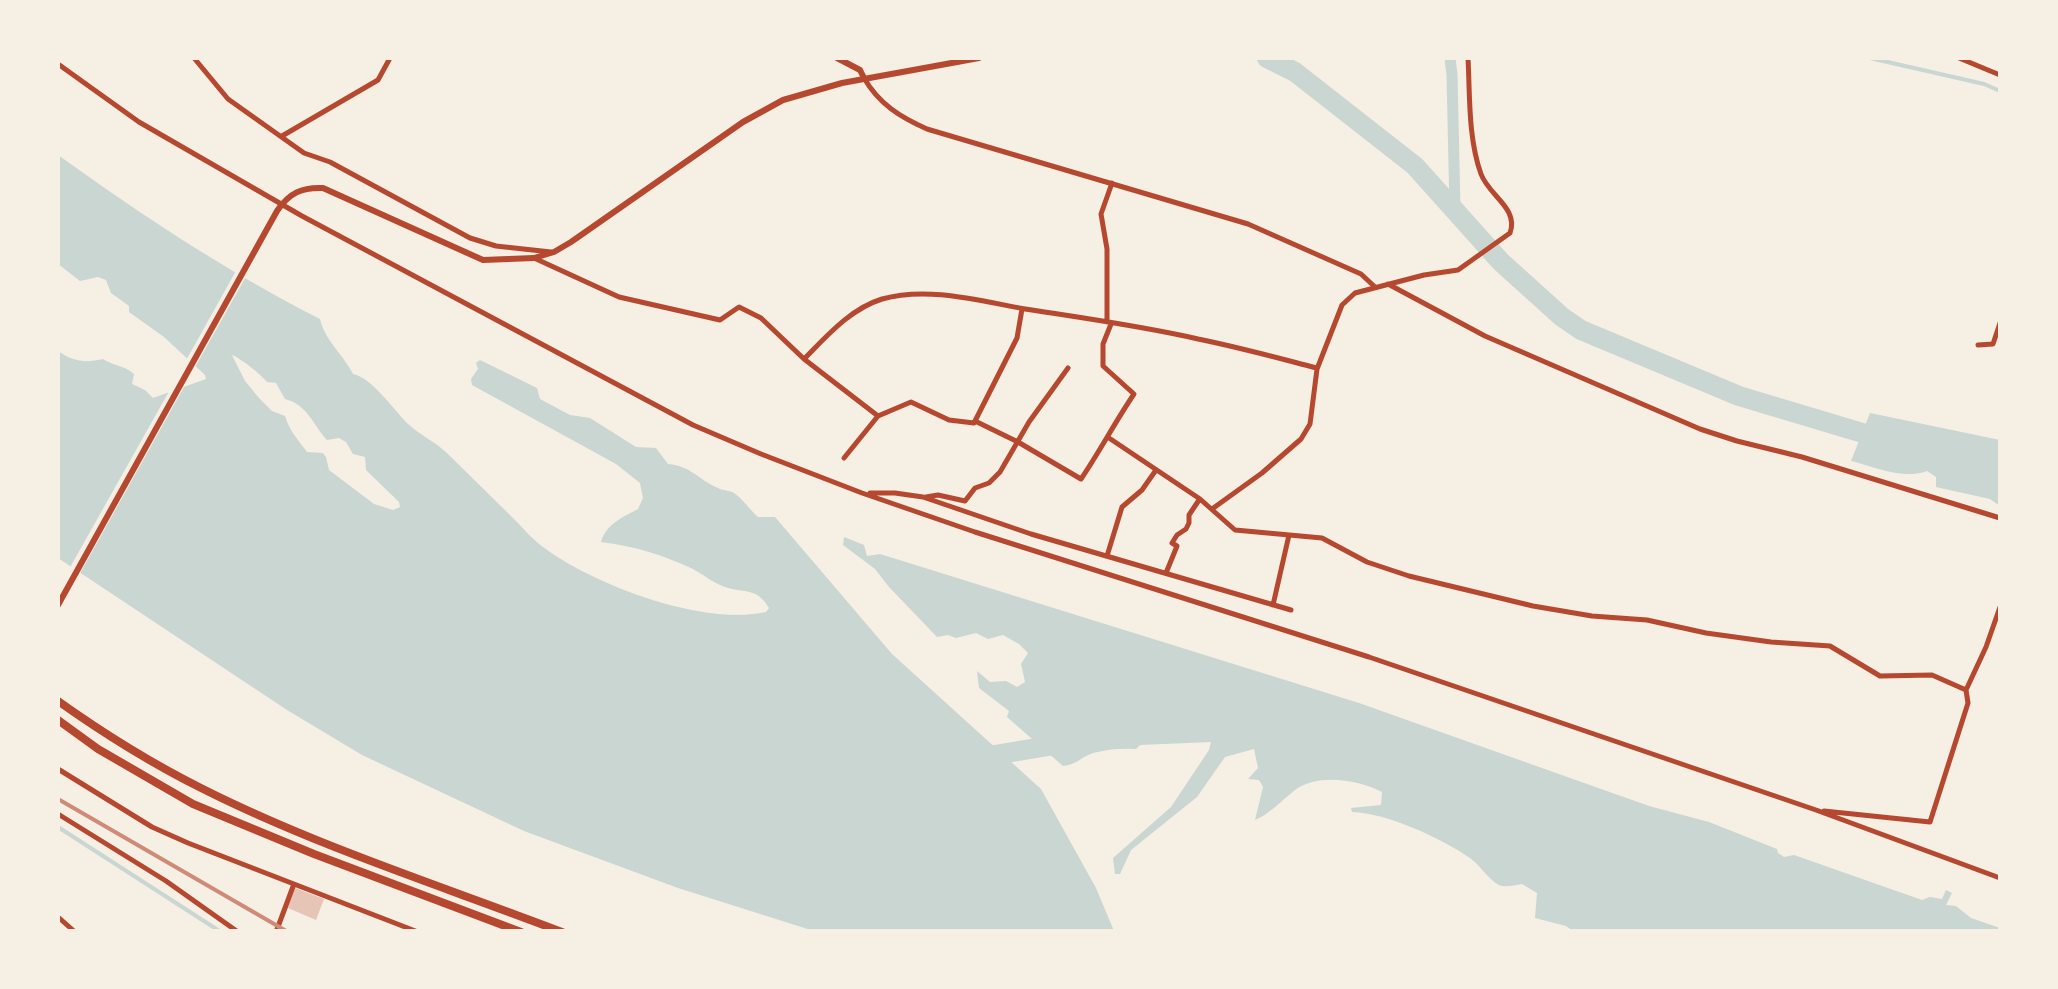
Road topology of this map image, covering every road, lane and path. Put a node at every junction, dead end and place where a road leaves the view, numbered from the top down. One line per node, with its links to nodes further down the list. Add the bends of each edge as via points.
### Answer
1 (194, 58): 10 (street, via 228,99)
2 (390, 58): 10 (street, via 378,80)
3 (837, 58): 9 (main road)
4 (980, 58): 9 (main road)
5 (1468, 58): 15 (street, via 1481,173 1513,225 1458,270)
6 (1959, 58): 8 (street)
7 (58, 64): 12 (street, via 139,122)
8 (2000, 75)
9 (864, 78): 11 (street, via 882,103 927,129); 13 (main road, via 765,108)
10 (282, 136): 13 (street, via 470,238)
11 (1112, 183): 16 (street, via 1248,224 1361,274); 18 (street, via 1101,214)
12 (282, 203): 14 (main road, via 307,187 323,188 483,260); 31 (street, via 693,425); 39 (main road)
13 (554, 252): 14 (main road)
14 (534, 258): 22 (street, via 646,304 720,320 738,307 761,318)
15 (1388, 284): 16 (street); 35 (street, via 1485,336 1700,429)
16 (1375, 288): 24 (street, via 1342,305)
17 (1022, 308): 18 (street); 22 (street, via 944,296 883,299 841,322); 26 (street, via 1018,338)
18 (1109, 322): 24 (street); 27 (street, via 1103,366 1134,394)
19 (2000, 324): 20 (street)
20 (1999, 333): 21 (street, via 1994,344)
21 (1978, 345)
22 (804, 358): 25 (street)
23 (1068, 368): 28 (street)
24 (1317, 368): 34 (street, via 1310,424 1301,439)
25 (878, 416): 26 (street, via 911,402 949,420); 29 (street)
26 (975, 421): 28 (street)
27 (1108, 438): 28 (street, via 1081,479); 30 (street)
28 (1018, 442): 32 (street, via 1000,472 966,502)
29 (844, 458)
30 (1157, 468): 33 (street); 37 (street, via 1122,507)
31 (862, 493): 32 (street); 47 (street)
32 (923, 497): 37 (street)
33 (1200, 500): 34 (street); 38 (street, via 1172,542 1177,546)
34 (1212, 509): 36 (street, via 1235,530)
35 (2000, 518)
36 (1290, 534): 40 (street); 43 (street, via 1322,538 1368,562 1442,586 1592,616 1830,646 1880,676 1932,675)
37 (1106, 556): 38 (street)
38 (1166, 573): 40 (street)
39 (58, 605)
40 (1273, 605): 42 (street)
41 (2000, 607): 43 (street)
42 (1290, 610)
43 (1966, 690): 47 (street, via 1968,704 1930,822)
44 (58, 701): 57 (main road, via 201,788)
45 (58, 720): 56 (main road, via 193,804)
46 (58, 769): 50 (street, via 152,827)
47 (1816, 810): 49 (street)
48 (58, 814): 53 (street)
49 (2000, 878)
50 (294, 884): 54 (street); 55 (street)
51 (58, 917): 52 (street)
52 (74, 932)
53 (238, 932)
54 (276, 932)
55 (418, 932)
56 (521, 932)
57 (562, 932)

